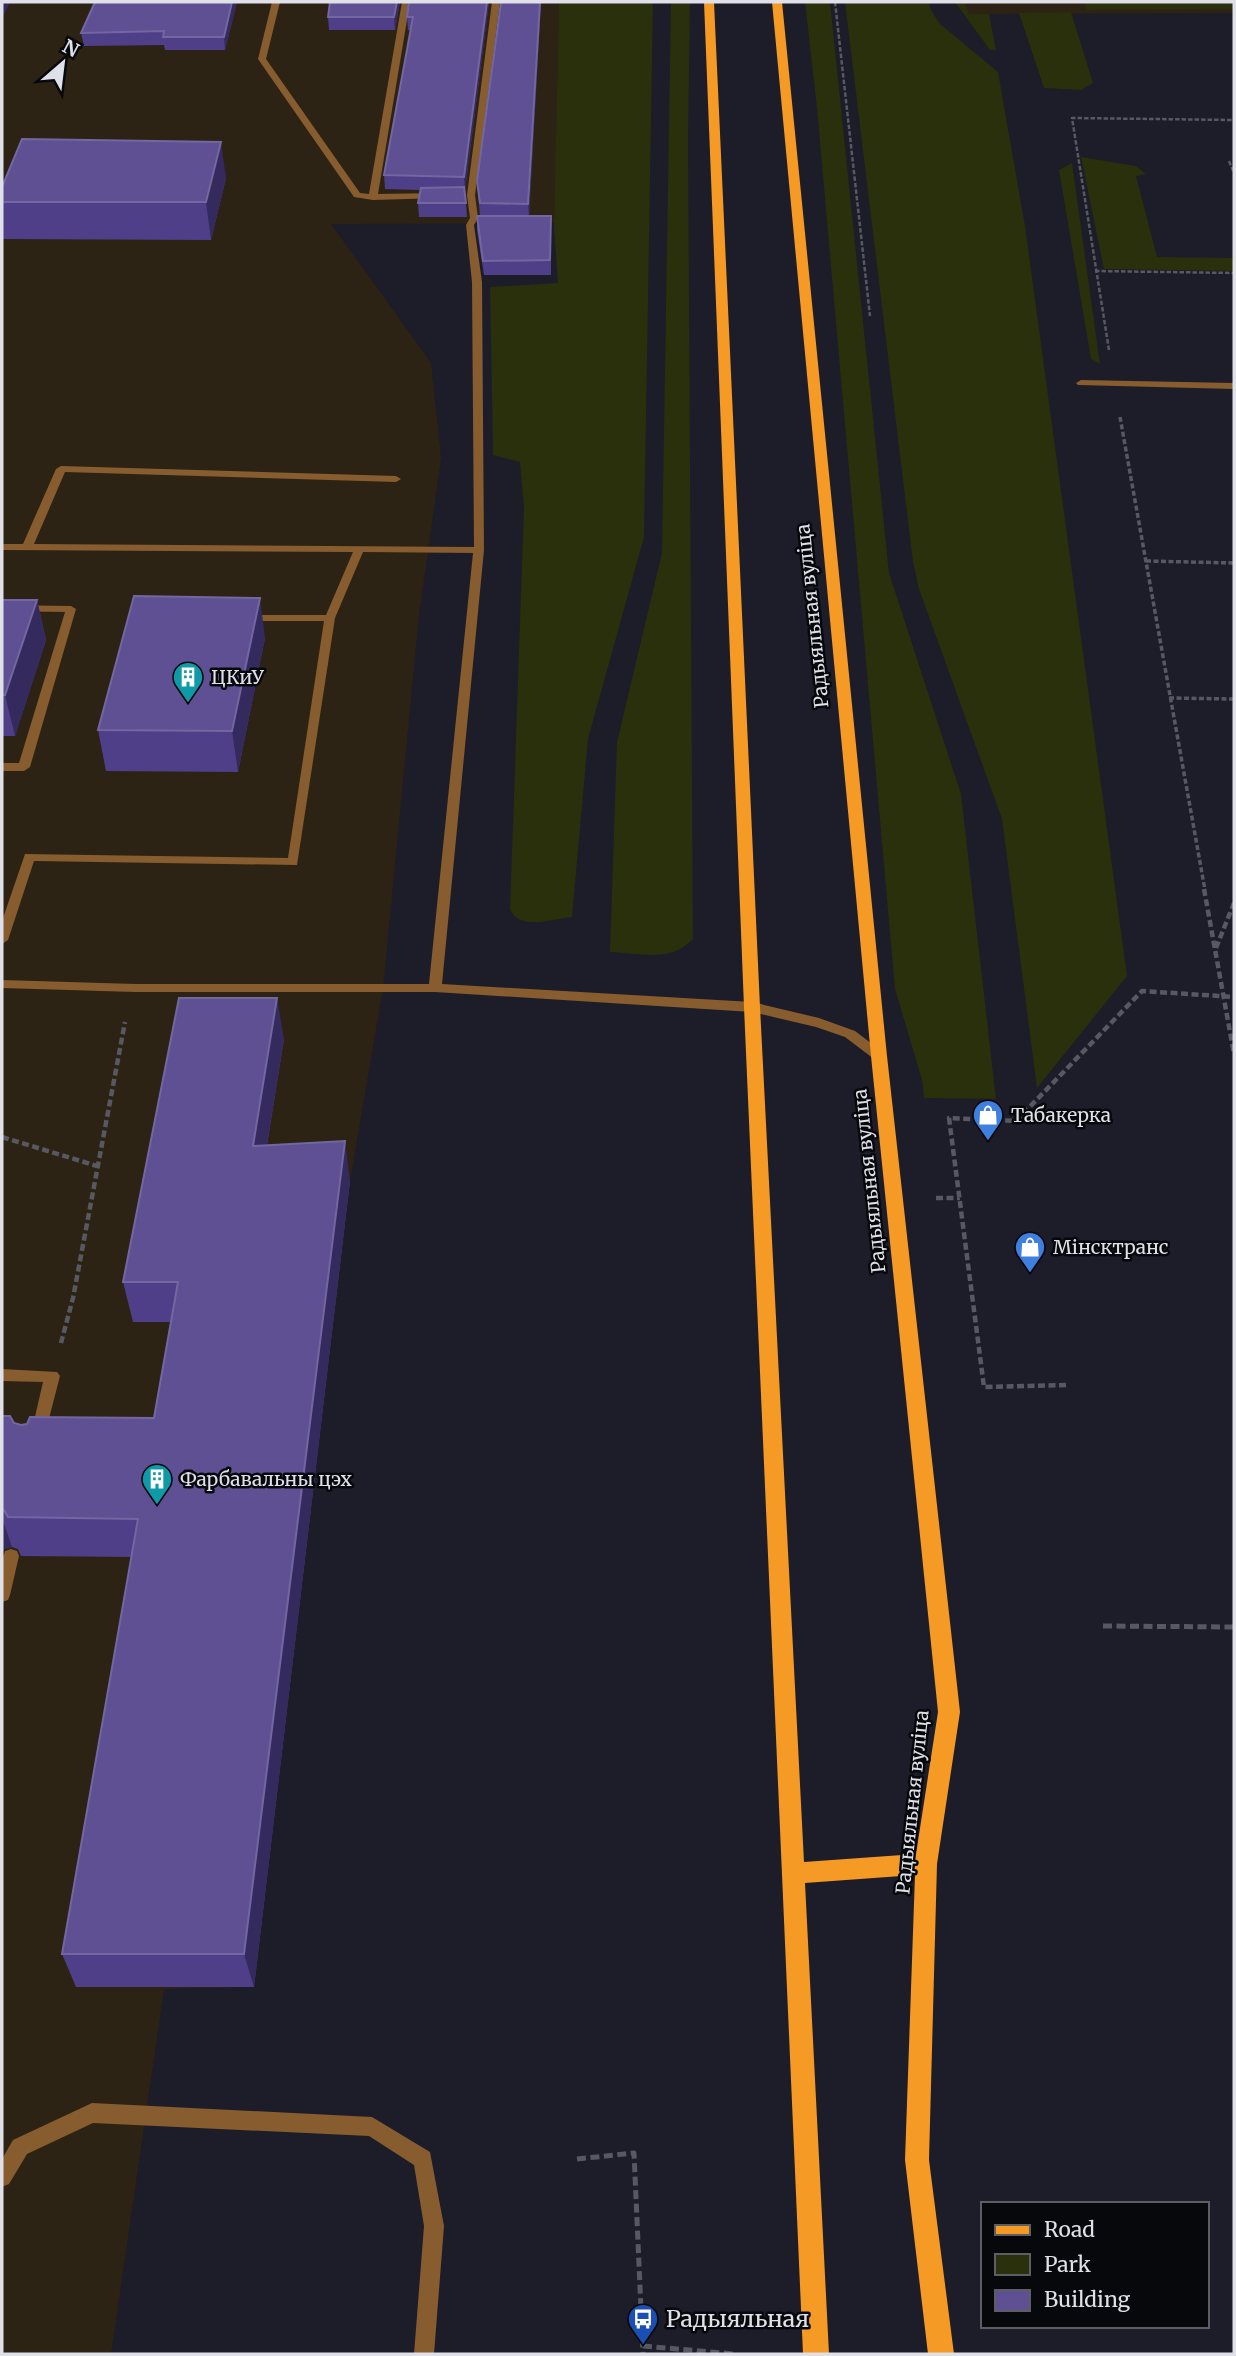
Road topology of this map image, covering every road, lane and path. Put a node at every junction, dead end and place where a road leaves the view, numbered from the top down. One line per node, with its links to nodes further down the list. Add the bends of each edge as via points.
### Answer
1 (276, 2): 13 (lane, via 262,59 357,195)
2 (406, 2): 13 (lane)
3 (496, 2): 10 (lane)
4 (709, 2): 41 (main road)
5 (777, 2): 43 (main road, Радыяльная вуліца)
6 (835, 2): 16 (path)
7 (1234, 120): 14 (path, via 1072,118)
8 (1229, 161): 9 (path)
9 (1234, 173)
10 (471, 195): 12 (lane); 24 (lane, via 477,282)
11 (447, 196): 13 (lane)
12 (459, 196)
13 (373, 197)
14 (1095, 271): 15 (path); 18 (path)
15 (1234, 272)
16 (870, 316)
17 (1081, 383): 18 (lane)
18 (1114, 383): 19 (lane); 25 (path)
19 (1234, 386)
20 (396, 479): 22 (lane, via 61,469)
21 (2, 547): 22 (lane)
22 (27, 547): 23 (lane)
23 (360, 548): 24 (lane); 29 (lane)
24 (479, 550): 38 (lane)
25 (1146, 561): 26 (path); 30 (path)
26 (1234, 563)
27 (2, 608): 32 (lane, via 71,609 24,767)
28 (238, 618): 29 (lane)
29 (330, 618): 34 (lane, via 293,862 29,857)
30 (1170, 698): 31 (path); 35 (path)
31 (1234, 699)
32 (2, 767)
33 (1234, 902): 35 (path)
34 (2, 940)
35 (1215, 949): 39 (path)
36 (2, 984): 37 (lane)
37 (135, 988): 38 (lane); 45 (path, via 122,1031)
38 (435, 988): 41 (lane)
39 (1224, 996): 40 (path); 42 (path); 48 (path, via 1142,991 1016,1121 949,1118 984,1387)
40 (1234, 997)
41 (752, 1007): 43 (lane, via 850,1034); 55 (main road)
42 (1234, 1054)
43 (879, 1056): 54 (main road, Радыяльная вуліца, via 948,1712)
44 (2, 1137): 45 (path)
45 (97, 1166): 47 (path, via 73,1297)
46 (2, 1375): 47 (lane)
47 (52, 1376): 49 (lane)
48 (1066, 1385)
49 (34, 1456)
50 (11, 1556): 51 (lane)
51 (2, 1595)
52 (1103, 1626): 53 (path)
53 (1234, 1627)
54 (926, 1864): 55 (main road); 62 (main road, Радыяльная вуліца, via 918,2160)
55 (794, 1873): 61 (main road)
56 (576, 2159): 58 (path, via 634,2153)
57 (2, 2177): 59 (lane, via 20,2147 92,2113 372,2127 423,2159 434,2226)
58 (643, 2350): 60 (path)
59 (424, 2354)
60 (734, 2354)
61 (816, 2354)
62 (940, 2354)

